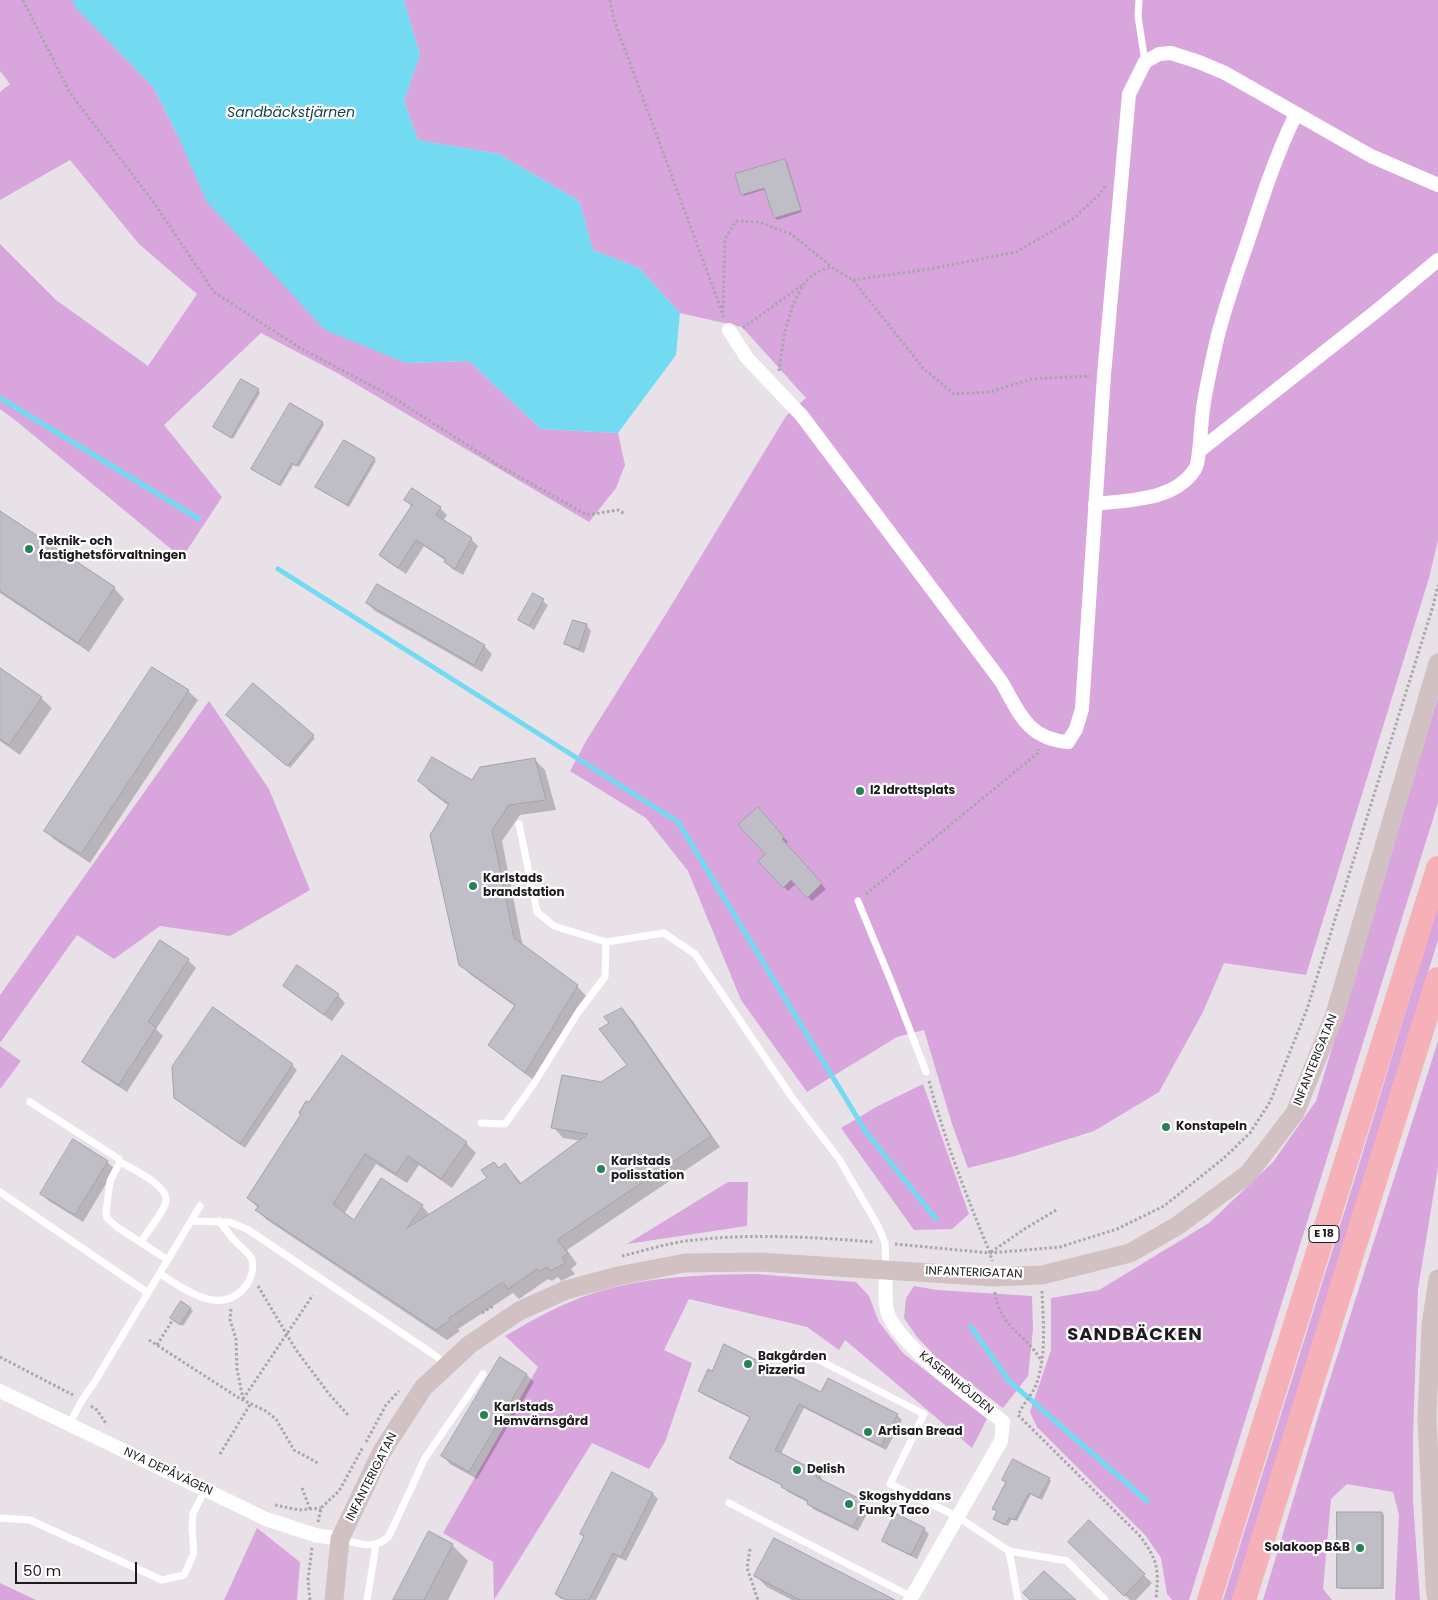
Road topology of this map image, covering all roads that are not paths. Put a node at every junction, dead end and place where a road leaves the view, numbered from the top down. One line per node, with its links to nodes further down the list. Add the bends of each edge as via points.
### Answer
1 (1138, 0): 2 (lane)
2 (1145, 62): 3 (street, via 1160,54 1171,53 1198,62); 8 (street, via 1129,94)
3 (1296, 114): 4 (street, via 1372,156); 7 (street, via 1277,155 1218,337 1203,406)
4 (1438, 185)
5 (1438, 260): 7 (street)
6 (731, 333): 8 (street, via 747,358 802,416 1001,681 1024,720 1038,734 1055,741 1068,742 1082,709)
7 (1199, 451): 8 (street, via 1196,469 1173,488 1147,498)
8 (1095, 504)
9 (1438, 663): 25 (street, INFANTERIGATAN, via 1335,1014 1295,1113 1248,1174 1178,1226 1130,1253 1042,1275 994,1277)
10 (519, 824): 13 (lane, via 537,912 554,926)
11 (1438, 868): 47 (highway, E 18)
12 (858, 901): 15 (lane)
13 (606, 942): 17 (lane, via 605,977 579,1011 533,1085 505,1124); 25 (lane, via 664,932 696,954 790,1096 839,1158 885,1242)
14 (1438, 980): 48 (highway, E 18)
15 (926, 1072)
16 (30, 1102): 18 (lane, via 116,1156)
17 (481, 1123)
18 (120, 1162): 23 (lane, via 110,1181 107,1218); 23 (lane, via 151,1180 166,1197 164,1207)
19 (0, 1192): 28 (lane)
20 (200, 1206): 21 (lane)
21 (191, 1221): 22 (lane); 24 (lane)
22 (219, 1221): 26 (lane, via 252,1261 251,1275 242,1290 231,1297 205,1300); 30 (lane, via 247,1229)
23 (141, 1241): 24 (lane)
24 (168, 1260): 26 (lane)
25 (886, 1269): 30 (street, INFANTERIGATAN, via 759,1262 685,1262 566,1290 518,1311 469,1345); 36 (street, KASERNHÖJDEN, via 887,1311 895,1326 920,1354 1003,1422 1001,1441)
26 (160, 1274): 28 (lane)
27 (1438, 1279): 38 (street, via 1431,1325 1427,1418)
28 (148, 1293): 33 (lane)
29 (817, 1359): 36 (lane, via 924,1414 890,1484)
30 (440, 1360): 39 (street, INFANTERIGATAN, via 381,1453)
31 (482, 1374): 40 (lane, via 426,1458 389,1536)
32 (0, 1391): 33 (street, NYA DEPÅVÄGEN)
33 (70, 1425): 34 (street, NYA DEPÅVÄGEN)
34 (205, 1490): 37 (lane, via 193,1513 194,1553 184,1576 162,1580 30,1520); 39 (street, NYA DEPÅVÄGEN, via 266,1519 315,1535)
35 (729, 1503): 42 (lane)
36 (958, 1517): 41 (lane); 42 (street, KASERNHÖJDEN)
37 (0, 1518)
38 (1435, 1527): 49 (street)
39 (340, 1539): 40 (lane); 43 (street, INFANTERIGATAN)
40 (376, 1545): 44 (lane)
41 (1009, 1551): 45 (lane); 46 (lane, via 1067,1561)
42 (911, 1598)
43 (334, 1600)
44 (367, 1600)
45 (1018, 1600)
46 (1105, 1600)
47 (1209, 1600)
48 (1244, 1600)
49 (1437, 1600)

